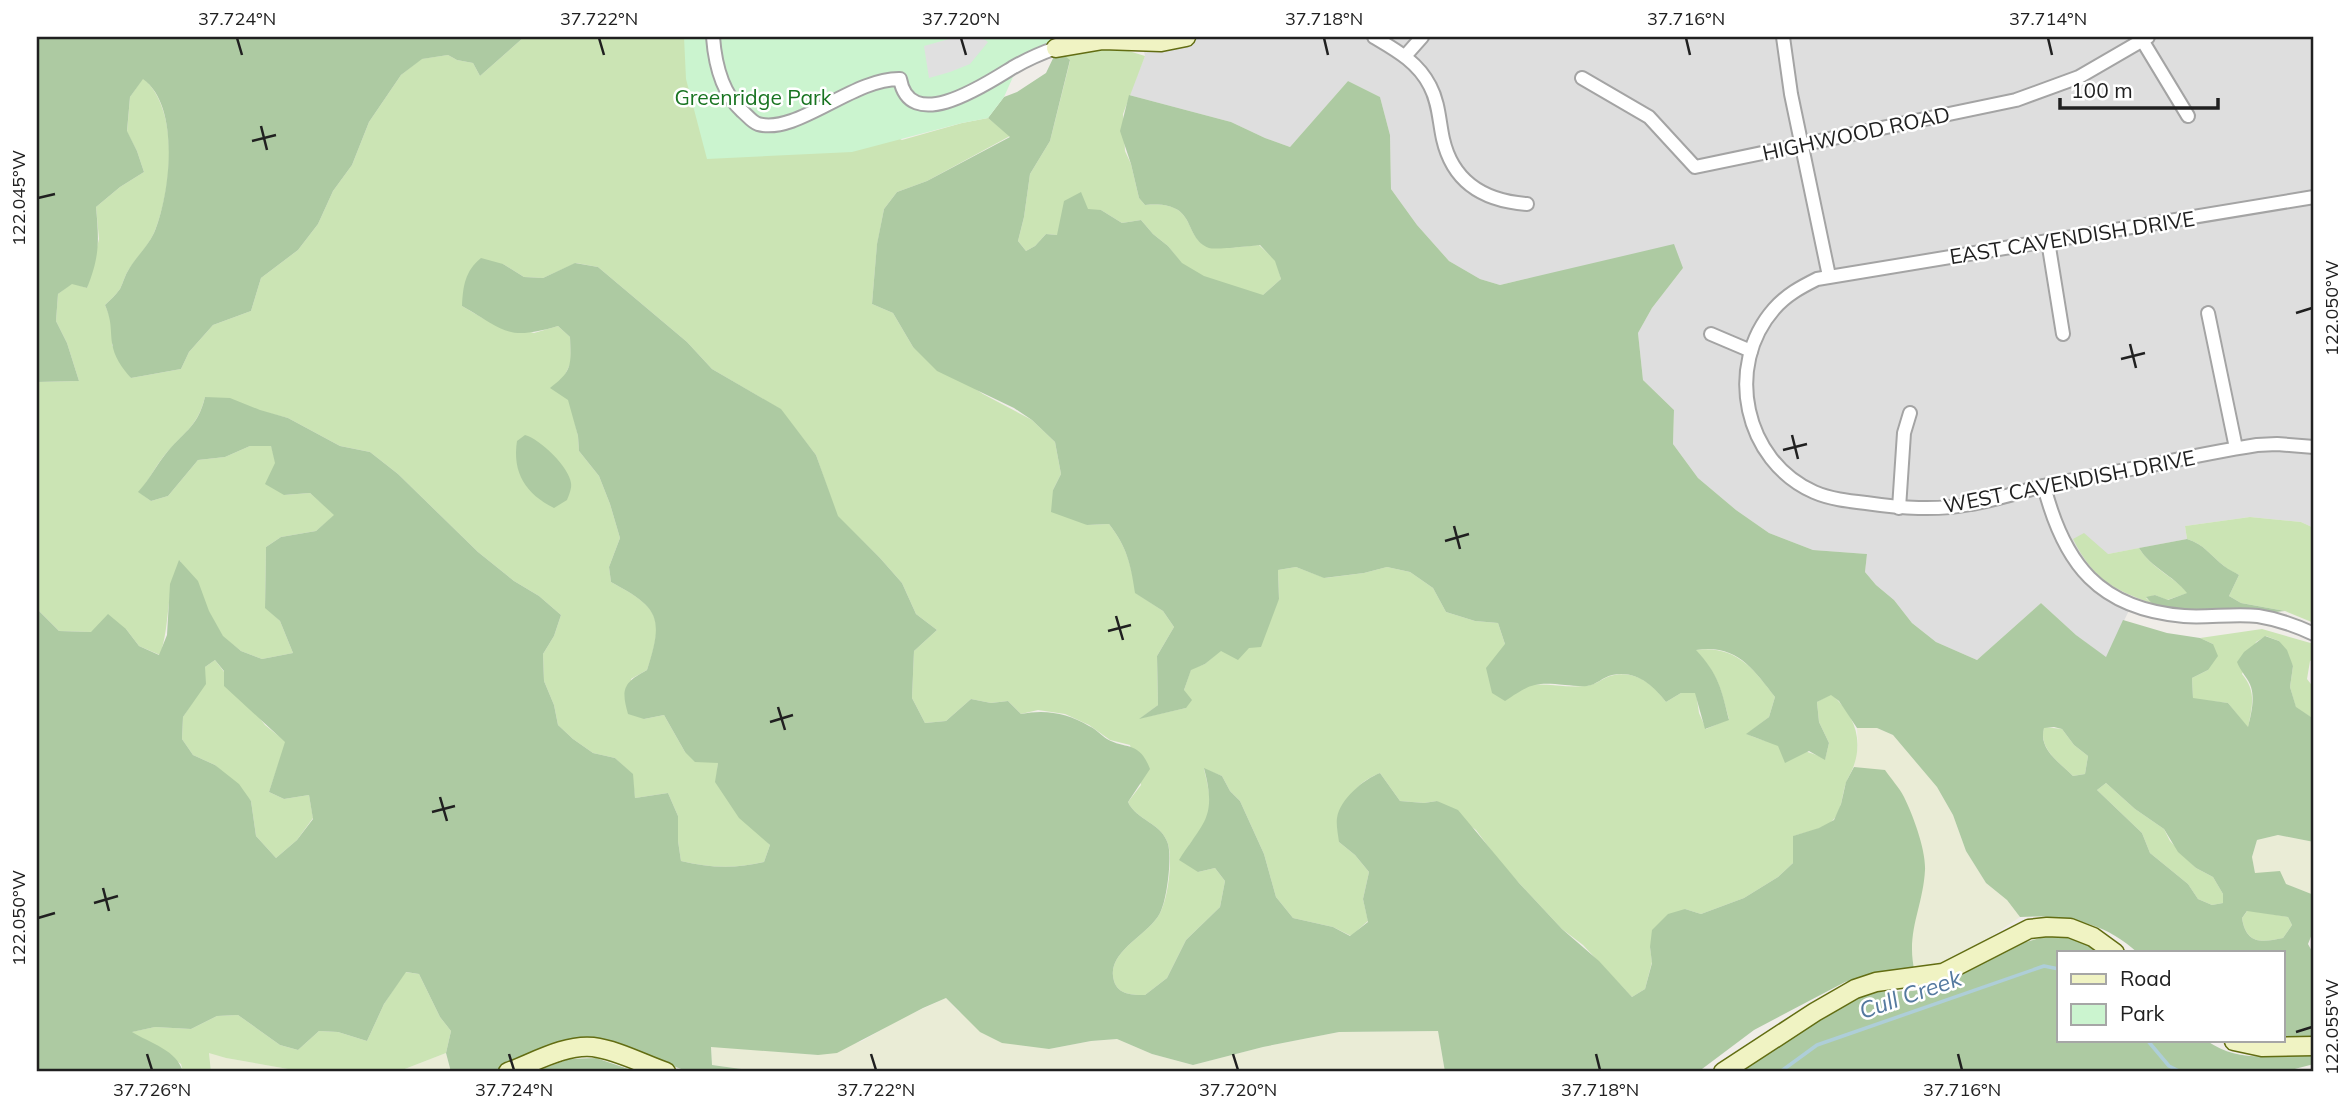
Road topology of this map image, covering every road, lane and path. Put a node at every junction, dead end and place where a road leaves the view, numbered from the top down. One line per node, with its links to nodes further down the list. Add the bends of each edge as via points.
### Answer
1 (713, 37): 7 (street, via 721,79 734,104 755,124 777,126 886,79 900,79 902,92 912,102 947,102)
2 (1186, 37): 7 (street, via 1161,42 1103,40)
3 (1374, 37): 8 (street)
4 (1422, 37): 8 (street)
5 (1783, 37): 11 (street)
6 (2145, 38): 10 (street); 11 (street, HIGHWOOD ROAD, via 2079,77 2016,100)
7 (1056, 48)
8 (1406, 55): 13 (street, via 1430,85 1447,152 1464,179 1503,202)
9 (1582, 78): 11 (street, HIGHWOOD ROAD, via 1649,117 1695,167)
10 (2188, 116)
11 (1802, 145): 15 (street)
12 (2314, 197): 14 (street, EAST CAVENDISH DRIVE)
13 (1527, 204)
14 (2048, 240): 15 (street, EAST CAVENDISH DRIVE); 18 (street)
15 (1829, 276): 19 (street, WEST CAVENDISH DRIVE, via 1780,302)
16 (2208, 313): 22 (street)
17 (1711, 334): 19 (street)
18 (2063, 334)
19 (1751, 351): 24 (street, WEST CAVENDISH DRIVE, via 1745,379 1748,410 1760,442 1783,472 1825,496)
20 (1910, 413): 24 (street, via 1904,433)
21 (2314, 447): 22 (street, WEST CAVENDISH DRIVE)
22 (2236, 448): 23 (street, WEST CAVENDISH DRIVE)
23 (2044, 486): 24 (street, WEST CAVENDISH DRIVE, via 1969,505); 25 (street, via 2052,519 2070,554 2087,577 2119,599 2144,610 2184,616 2258,617)
24 (1899, 508)
25 (2314, 634)
26 (2112, 951): 31 (street, via 2070,928 2029,929 1943,973 1855,989)
27 (2239, 1042): 28 (street, via 2271,1048)
28 (2314, 1046)
29 (508, 1072): 30 (street, via 563,1052 594,1047)
30 (666, 1072)
31 (1723, 1072)

